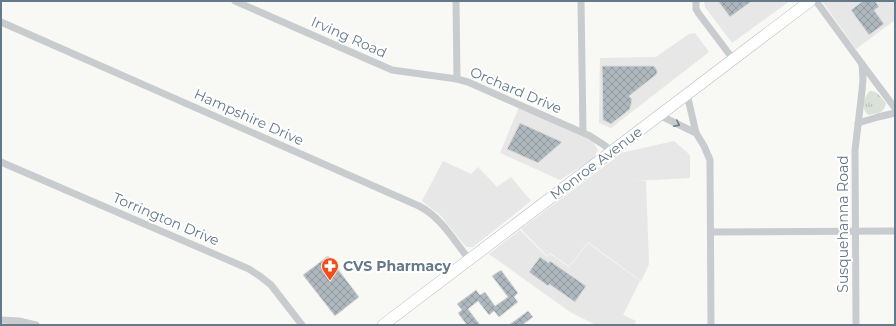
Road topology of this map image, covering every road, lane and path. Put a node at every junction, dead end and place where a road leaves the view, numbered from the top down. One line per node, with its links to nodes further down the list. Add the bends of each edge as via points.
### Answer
1 (235, 1): 10 (street, Irving Road, via 392,70)
2 (456, 1): 10 (street, Orchard Drive)
3 (581, 1): 16 (street)
4 (696, 1): 8 (street, via 699,14)
5 (810, 1): 8 (main road, Monroe Avenue)
6 (816, 1): 9 (street)
7 (1, 22): 23 (street, Hampshire Drive, via 426,209)
8 (732, 59): 11 (main road, Monroe Avenue)
9 (862, 64): 12 (street); 15 (street, Susquehanna Road)
10 (457, 79): 16 (street, Orchard Drive)
11 (687, 94): 14 (main road, Monroe Avenue); 17 (street)
12 (895, 108)
13 (895, 113): 15 (street)
14 (659, 115): 17 (street, one-way to 17); 18 (main road, Monroe Avenue)
15 (858, 123): 20 (street, Susquehanna Road, via 855,150)
16 (583, 132): 18 (street, Orchard Drive)
17 (696, 133): 22 (street, via 710,160)
18 (611, 151): 23 (main road, Monroe Avenue)
19 (1, 162): 26 (street, Torrington Drive, via 249,269 271,285)
20 (856, 231): 21 (street); 22 (street); 29 (street, Susquehanna Road)
21 (895, 231)
22 (711, 232): 28 (street)
23 (469, 259): 27 (main road, Monroe Avenue)
24 (1, 320): 25 (street)
25 (36, 325)
26 (302, 325)
27 (383, 325)
28 (711, 325)
29 (856, 325)

